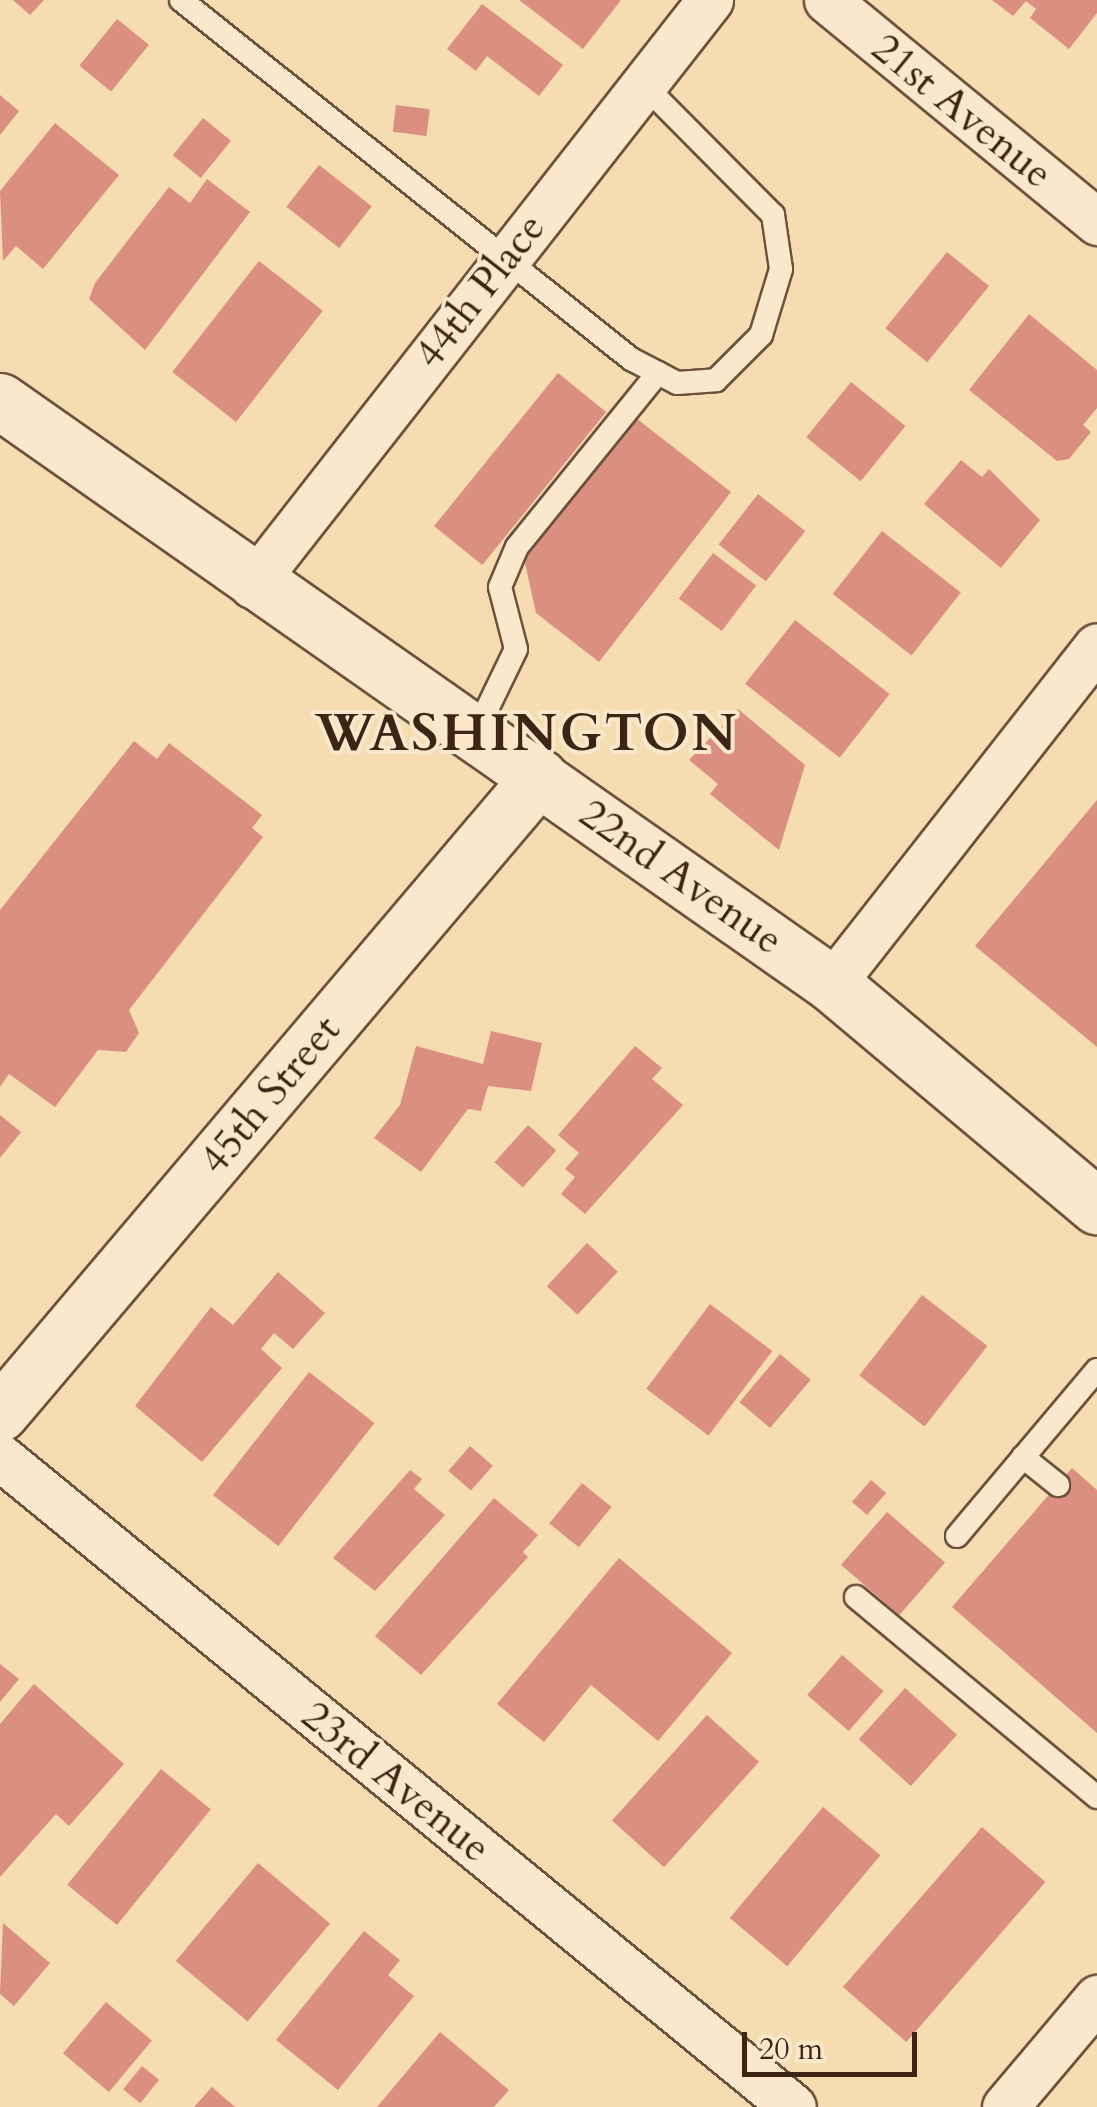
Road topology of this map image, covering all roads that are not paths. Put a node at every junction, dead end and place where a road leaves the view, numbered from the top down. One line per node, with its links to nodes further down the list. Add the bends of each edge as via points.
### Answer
1 (181, 0): 6 (lane)
2 (710, 0): 4 (street, 44th Place)
3 (827, 0): 5 (street, 21st Avenue)
4 (644, 84): 6 (street, 44th Place); 7 (lane, via 774,215 781,269 761,336 716,380 677,383)
5 (1097, 222)
6 (506, 257): 7 (lane); 9 (street, 44th Place)
7 (658, 373): 11 (lane, via 517,547 500,587 516,648)
8 (0, 402): 9 (street, 22nd Avenue)
9 (252, 585): 11 (street, 22nd Avenue)
10 (1097, 646): 13 (street)
11 (475, 734): 12 (street, 22nd Avenue)
12 (539, 777): 13 (street, 22nd Avenue); 16 (street, 45th Street)
13 (832, 984): 14 (street, 22nd Avenue)
14 (1097, 1206)
15 (1097, 1370): 18 (lane)
16 (0, 1413)
17 (0, 1457): 24 (street, 23rd Avenue)
18 (1024, 1457): 19 (lane); 20 (lane)
19 (1058, 1486)
20 (957, 1536)
21 (856, 1596): 22 (lane)
22 (1097, 1797)
23 (1097, 1998): 25 (street)
24 (793, 2107)
25 (1005, 2107)

